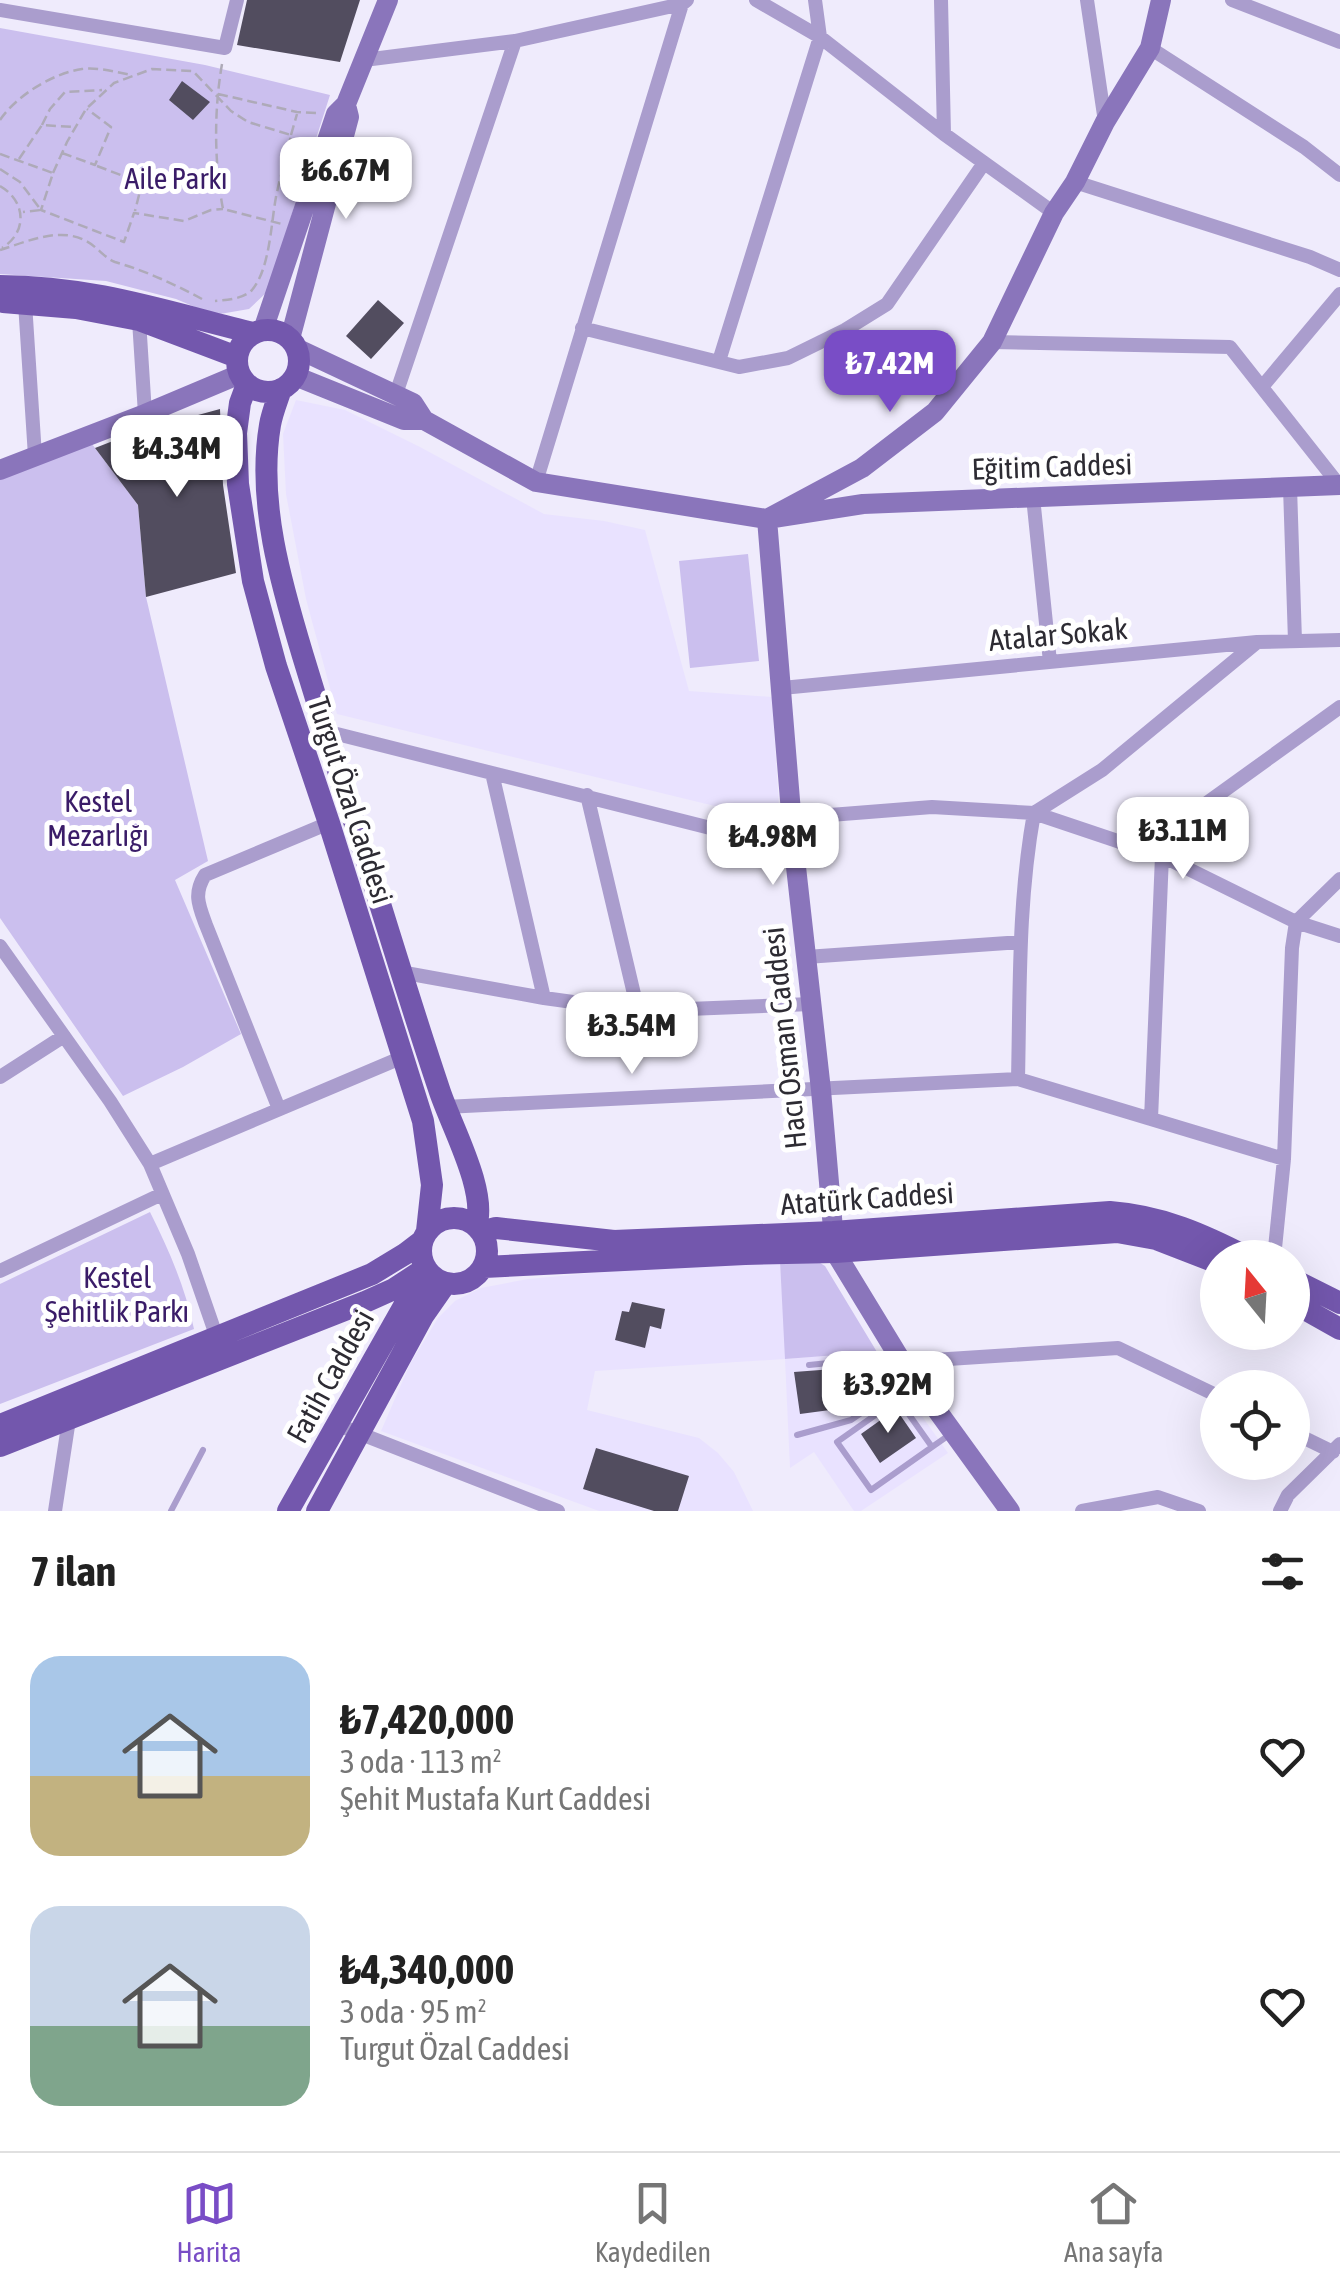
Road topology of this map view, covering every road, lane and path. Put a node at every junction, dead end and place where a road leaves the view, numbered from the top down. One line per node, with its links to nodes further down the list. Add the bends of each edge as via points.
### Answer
1 (237, 0): 14 (street)
2 (388, 0): 16 (main road)
3 (756, 0): 11 (street)
4 (815, 0): 11 (street)
5 (941, 0): 27 (street)
6 (1088, 0): 24 (street)
7 (1161, 0): 15 (main road)
8 (1232, 0): 13 (street)
9 (685, 2): 12 (street); 53 (street)
10 (0, 10): 14 (street)
11 (820, 37): 27 (street); 57 (street)
12 (515, 41): 16 (street); 61 (street)
13 (1340, 42)
14 (225, 48): 19 (path)
15 (1150, 48): 24 (main road); 36 (street)
16 (364, 60): 21 (main road)
17 (134, 75): 18 (path); 19 (path, via 193,71); 23 (path, via 84,69 56,77)
18 (106, 90): 20 (path); 25 (path, via 64,92)
19 (216, 94): 22 (path); 28 (path, via 248,122); 39 (path)
20 (86, 108): 26 (path); 33 (path, via 111,127)
21 (341, 109): 22 (path); 45 (main road); 56 (main road, via 349,116)
22 (298, 112): 28 (path)
23 (0, 120)
24 (1104, 122): 37 (main road)
25 (42, 125): 26 (path); 31 (path)
26 (75, 128): 30 (path)
27 (944, 134): 32 (street)
28 (291, 135): 44 (path)
29 (0, 154): 31 (path)
30 (62, 154): 33 (path); 35 (path)
31 (19, 161): 35 (path)
32 (984, 162): 42 (street); 57 (street, via 887,304 788,358 739,367)
33 (95, 166): 43 (path, via 142,183)
34 (0, 169): 40 (path)
35 (53, 173): 40 (path)
36 (1340, 175)
37 (1075, 182): 42 (main road); 47 (street)
38 (0, 186): 41 (path)
39 (223, 209): 43 (path, via 184,221); 44 (path)
40 (41, 210): 41 (path); 43 (path, via 124,242)
41 (21, 212): 46 (path, via 16,236)
42 (1054, 212): 55 (main road)
43 (134, 213)
44 (273, 223): 45 (path); 46 (path, via 258,280 232,300 209,302 110,261 82,238 56,234)
45 (298, 227): 54 (main road)
46 (0, 250)
47 (1340, 270)
48 (0, 286): 54 (main road, via 104,295)
49 (1340, 294): 60 (street)
50 (0, 302): 51 (main road)
51 (26, 302): 52 (main road); 64 (street)
52 (139, 320): 58 (main road); 62 (street)
53 (582, 328): 57 (street); 66 (street)
54 (258, 332): 56 (main road, via 273,330); 58 (main road, via 245,339)
55 (992, 342): 60 (street, via 1230,347); 70 (main road, via 935,412 862,468)
56 (293, 343): 59 (main road, via 298,366); 61 (main road)
57 (719, 360)
58 (241, 372): 59 (main road, via 262,391); 62 (main road); 82 (main road, Turgut Özal Caddesi, via 238,484 250,565)
59 (288, 382): 63 (main road, via 404,420); 77 (main road, Turgut Özal Caddesi, via 270,426 270,522)
60 (1262, 387): 67 (street)
61 (396, 394): 63 (main road)
62 (146, 414): 64 (main road)
63 (424, 420): 66 (main road)
64 (34, 456): 65 (main road)
65 (0, 470)
66 (536, 482): 70 (main road, Eğitim Caddesi)
67 (1340, 486): 68 (main road, Eğitim Caddesi)
68 (1290, 487): 69 (main road, Eğitim Caddesi); 73 (street)
69 (1033, 497): 70 (main road, Eğitim Caddesi, via 863,504); 74 (street)
70 (767, 518): 75 (main road, Hacı Osman Caddesi)
71 (1340, 640): 73 (street, Atalar Sokak)
72 (1257, 642): 73 (street, Atalar Sokak); 74 (street, Atalar Sokak); 80 (street, via 1102,770)
73 (1295, 642)
74 (1050, 662): 75 (street, Atalar Sokak)
75 (782, 688): 81 (main road, Hacı Osman Caddesi)
76 (1340, 707): 84 (street, via 1193,813)
77 (326, 731): 78 (street); 91 (main road, Turgut Özal Caddesi)
78 (492, 773): 79 (street); 92 (street)
79 (588, 795): 83 (street); 94 (street)
80 (1034, 813): 81 (street, via 932,807); 84 (street); 88 (street)
81 (792, 818): 83 (main road, Hacı Osman Caddesi)
82 (328, 824): 96 (main road, Turgut Özal Caddesi); 101 (street, via 205,875 198,886 196,900)
83 (794, 848): 90 (main road, Hacı Osman Caddesi)
84 (1162, 856): 86 (street); 102 (street)
85 (1340, 879): 86 (street)
86 (1296, 922): 87 (street); 103 (street)
87 (1340, 936)
88 (1021, 942): 90 (street); 98 (street)
89 (0, 946): 95 (street)
90 (806, 958): 93 (main road, Hacı Osman Caddesi)
91 (400, 972): 92 (street); 100 (main road, Turgut Özal Caddesi)
92 (544, 998): 94 (street)
93 (811, 1004): 94 (street); 99 (main road, Hacı Osman Caddesi)
94 (638, 1011)
95 (64, 1036): 97 (street); 104 (street)
96 (404, 1057): 101 (street); 107 (main road, Turgut Özal Caddesi, via 429,1156)
97 (0, 1077)
98 (1018, 1079): 99 (street); 102 (street)
99 (821, 1090): 100 (street); 110 (main road, Hacı Osman Caddesi)
100 (445, 1107): 106 (main road, Turgut Özal Caddesi, via 470,1169)
101 (278, 1110): 104 (street)
102 (1150, 1119): 103 (street)
103 (1284, 1159): 109 (street)
104 (150, 1164): 105 (street)
105 (162, 1194): 114 (street); 120 (street)
106 (479, 1229): 107 (main road, via 456,1217); 111 (main road, Atatürk Caddesi); 113 (main road, via 487,1245)
107 (424, 1236): 115 (main road, via 421,1252); 120 (main road, via 372,1274)
108 (1215, 1240): 110 (main road, Atatürk Caddesi, via 1142,1214 1110,1212)
109 (1276, 1240)
110 (834, 1242): 111 (main road, Atatürk Caddesi); 112 (main road, Atatürk Caddesi, via 1117,1232); 122 (main road)
111 (745, 1245): 113 (main road, Atatürk Caddesi)
112 (1200, 1256)
113 (484, 1266): 115 (main road, via 457,1284)
114 (0, 1271)
115 (434, 1275): 126 (main road); 128 (main road, Fatih Caddesi, via 408,1299)
116 (1310, 1289): 117 (main road)
117 (1340, 1303)
118 (1310, 1312): 119 (main road)
119 (1340, 1328)
120 (216, 1336): 126 (main road)
121 (809, 1365): 123 (lane, via 868,1359)
122 (908, 1369): 123 (lane); 124 (street, via 1118,1348); 129 (main road); 130 (lane, via 852,1420)
123 (870, 1371): 125 (lane)
124 (1200, 1387)
125 (875, 1392)
126 (69, 1408): 127 (main road); 132 (main road); 136 (street)
127 (0, 1425)
128 (348, 1430): 138 (main road, Fatih Caddesi); 139 (main road, Fatih Caddesi); 140 (street)
129 (953, 1432): 133 (lane); 141 (main road)
130 (798, 1436)
131 (1310, 1439): 134 (street)
132 (0, 1446)
133 (932, 1446): 133 (lane, via 871,1490 837,1442 898,1399)
134 (1336, 1448): 144 (street)
135 (203, 1450): 137 (lane)
136 (55, 1511)
137 (170, 1511)
138 (288, 1511)
139 (317, 1511)
140 (558, 1511)
141 (1010, 1511)
142 (1082, 1511): 143 (street, via 1158,1497)
143 (1198, 1511)
144 (1280, 1511)

